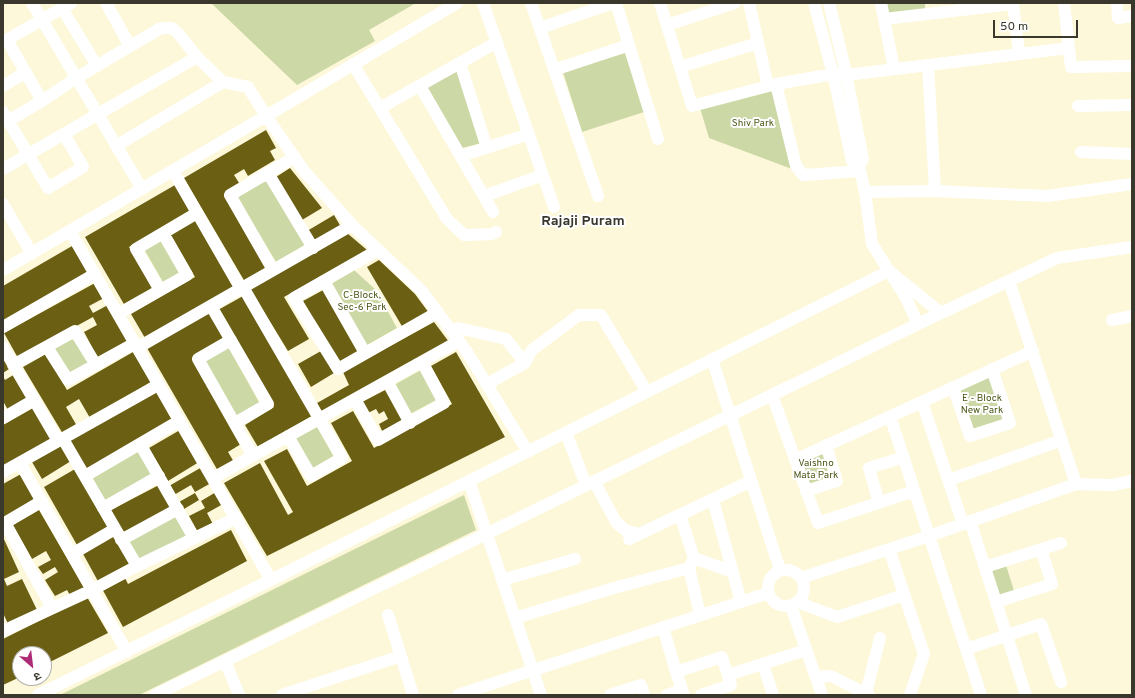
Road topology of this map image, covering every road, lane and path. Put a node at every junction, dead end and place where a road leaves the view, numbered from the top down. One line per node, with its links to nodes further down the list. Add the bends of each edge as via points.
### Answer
1 (32, 3): 23 (street)
2 (106, 3): 30 (street)
3 (457, 3): 35 (street)
4 (483, 3): 27 (street)
5 (531, 3): 25 (street)
6 (613, 3): 25 (street)
7 (616, 3): 29 (street)
8 (660, 3): 24 (street)
9 (735, 3): 19 (street)
10 (749, 3): 28 (street)
11 (814, 3): 43 (street)
12 (829, 3): 44 (street)
13 (881, 3): 22 (street)
14 (1064, 3): 31 (street)
15 (1117, 3): 21 (street, via 1118,18)
16 (1013, 4): 18 (street); 32 (street)
17 (67, 6): 23 (street); 37 (street)
18 (976, 6): 20 (street)
19 (709, 7): 24 (street)
20 (933, 8): 22 (street)
21 (1132, 16)
22 (884, 18): 40 (street)
23 (42, 20): 26 (street); 45 (street)
24 (667, 25): 39 (street)
25 (540, 28): 41 (street)
26 (5, 41): 42 (street)
27 (497, 42): 34 (street); 58 (street)
28 (758, 43): 39 (street); 47 (street)
29 (629, 45): 41 (street); 59 (street)
30 (130, 46): 33 (street, via 161,28 172,28); 37 (street)
31 (1069, 48): 32 (street); 38 (street, via 1071,67)
32 (1019, 54): 36 (street)
33 (197, 56): 46 (street); 54 (street)
34 (460, 63): 49 (street); 61 (street)
35 (353, 64): 53 (street); 55 (street)
36 (928, 65): 40 (street); 74 (street)
37 (97, 66): 45 (street)
38 (1132, 66)
39 (680, 67): 47 (street, via 692,106)
40 (894, 69): 44 (street)
41 (554, 70): 77 (street)
42 (26, 72): 48 (street); 50 (street)
43 (833, 74): 44 (street); 47 (street); 67 (street, via 852,161)
44 (846, 75): 67 (street, via 863,159)
45 (76, 78): 50 (street); 54 (street)
46 (223, 82): 55 (street, via 248,87); 60 (street)
47 (772, 85): 67 (street, via 796,166 803,175)
48 (3, 86)
49 (420, 86): 53 (street); 65 (street)
50 (42, 101): 56 (street)
51 (1132, 105): 52 (street)
52 (1078, 106)
53 (380, 108): 84 (street, via 447,219 464,235)
54 (98, 114): 57 (street); 60 (street)
55 (266, 116): 66 (street); 69 (street)
56 (5, 117): 64 (street)
57 (64, 134): 64 (street); 64 (street, via 83,167 48,188)
58 (529, 134): 61 (street); 71 (street)
59 (658, 139)
60 (116, 146): 73 (street)
61 (487, 148): 65 (street)
62 (1081, 152): 63 (street)
63 (1132, 154)
64 (28, 155): 68 (street)
65 (461, 156): 76 (street)
66 (295, 157): 70 (street); 82 (street, via 304,171)
67 (859, 168): 75 (street)
68 (3, 169)
69 (173, 171): 73 (street); 81 (street)
70 (268, 173): 87 (street); 91 (street, via 230,195)
71 (543, 175): 76 (street); 79 (street)
72 (1132, 184): 74 (street, via 1046,196)
73 (142, 189): 83 (street)
74 (935, 190): 75 (street)
75 (865, 192): 92 (street, via 872,244)
76 (484, 196): 80 (street)
77 (598, 196)
78 (3, 204): 89 (street)
79 (554, 207)
80 (493, 212)
81 (197, 213): 85 (street); 96 (street)
82 (352, 225): 87 (street); 88 (street)
83 (70, 231): 89 (street); 93 (street)
84 (496, 232)
85 (163, 233): 97 (street, via 136,249); 97 (street, via 187,275)
86 (1132, 247): 95 (street, via 1057,258)
87 (313, 248): 91 (street)
88 (378, 250): 94 (street); 99 (street, via 421,290)
89 (32, 254): 90 (street)
90 (3, 270)
91 (273, 270): 96 (street)
92 (889, 270): 100 (street); 104 (street); 114 (street)
93 (95, 274): 101 (street); 105 (street)
94 (324, 281): 113 (street); 113 (street, via 294,298 338,369)
95 (1009, 281): 100 (street); 112 (street)
96 (242, 288): 98 (street); 132 (street)
97 (160, 290): 101 (street)
98 (211, 306): 107 (street); 110 (street)
99 (438, 312): 106 (street); 113 (street)
100 (941, 313): 104 (street)
101 (118, 314): 110 (street)
102 (1132, 316): 103 (street)
103 (1112, 320)
104 (918, 324): 125 (street)
105 (3, 327)
106 (452, 331): 108 (street); 116 (street, via 458,328 506,339)
107 (231, 340): 135 (street, via 268,404); 135 (street, via 198,359)
108 (459, 341): 115 (street); 121 (street)
109 (47, 346): 117 (street); 118 (street, via 68,380); 118 (street, via 75,331)
110 (136, 346): 118 (street); 122 (street)
111 (3, 347): 117 (street)
112 (1033, 351): 119 (street); 139 (street)
113 (365, 354)
114 (712, 359): 124 (street); 129 (street)
115 (422, 362): 120 (street); 134 (street, via 444,403)
116 (526, 363): 121 (street); 124 (street, via 532,350 579,315 601,315)
117 (13, 365): 127 (street)
118 (96, 365)
119 (992, 370): 123 (street); 123 (street, via 1010,423 970,436)
120 (387, 381): 126 (street); 134 (street)
121 (487, 384): 142 (street)
122 (158, 385): 133 (street); 138 (street)
123 (953, 387): 128 (street)
124 (647, 392): 136 (street)
125 (772, 394): 129 (street); 145 (street)
126 (355, 399): 132 (street); 134 (street, via 378,440)
127 (34, 400): 131 (street); 138 (street)
128 (922, 402): 130 (street); 151 (street)
129 (730, 415): 153 (street); 155 (street)
130 (890, 416): 141 (street); 144 (street)
131 (3, 418)
132 (320, 419): 137 (street); 137 (street, via 342,458 311,476)
133 (179, 421): 140 (street); 150 (street)
134 (410, 422)
135 (235, 423): 143 (street)
136 (566, 433): 142 (street); 155 (street)
137 (288, 436): 143 (street)
138 (60, 440): 146 (street); 148 (street)
139 (1062, 440): 151 (street); 156 (street)
140 (140, 444): 148 (street); 149 (street)
141 (826, 446): 145 (street); 157 (street, via 838,481)
142 (528, 452): 152 (street)
143 (254, 456): 150 (street)
144 (904, 457): 158 (street); 161 (street, via 869,468)
145 (795, 460): 157 (street)
146 (20, 463): 147 (street); 160 (street)
147 (3, 472)
148 (84, 476): 162 (street)
149 (159, 476): 162 (street); 163 (street)
150 (213, 478): 165 (street)
151 (948, 480): 166 (street)
152 (469, 481): 169 (street); 183 (street)
153 (751, 481): 159 (street); 180 (street)
154 (1132, 481): 156 (street, via 1112,485)
155 (590, 483): 164 (street, via 616,522 634,537); 169 (street)
156 (1076, 484): 166 (street)
157 (806, 491): 161 (street, via 818,523)
158 (914, 491): 161 (street); 170 (street)
159 (713, 500): 164 (street); 181 (street)
160 (42, 501): 167 (street); 175 (street)
161 (879, 503)
162 (103, 508): 168 (street)
163 (178, 510): 168 (street); 171 (street)
164 (680, 515): 177 (street)
165 (236, 518): 171 (street); 183 (street)
166 (966, 522): 170 (street); 179 (street)
167 (4, 523): 191 (street)
168 (118, 534): 175 (street); 178 (street)
169 (486, 534): 184 (street); 203 (street)
170 (929, 536): 173 (street); 199 (street)
171 (194, 538): 178 (street)
172 (1061, 543): 174 (street)
173 (889, 549): 182 (street); 187 (street)
174 (1041, 549): 179 (street); 189 (street, via 1052,584)
175 (72, 554): 185 (street)
176 (575, 559): 184 (street)
177 (692, 563): 181 (street); 193 (street); 194 (street)
178 (137, 566): 185 (street)
179 (985, 567): 189 (street)
180 (780, 570): 182 (street, via 792,571); 186 (street, via 768,582)
181 (733, 572): 188 (street)
182 (801, 578): 190 (street, via 804,583 803,594)
183 (271, 580): 201 (street)
184 (502, 580): 194 (street)
185 (92, 590): 191 (street); 201 (street)
186 (768, 594): 188 (street); 190 (street, via 779,606)
187 (904, 595): 190 (street, via 837,617); 225 (street, via 924,654)
188 (741, 602): 193 (street)
189 (996, 602): 197 (street)
190 (794, 604): 200 (street)
191 (52, 608): 196 (street)
192 (388, 615): 202 (street)
193 (700, 615): 195 (street)
194 (515, 618): 205 (street)
195 (663, 627): 205 (street); 206 (street)
196 (3, 631)
197 (1007, 635): 199 (street); 209 (street, via 1041,624); 227 (street)
198 (880, 638): 211 (street)
199 (966, 649): 226 (street)
200 (806, 650): 204 (street); 208 (street)
201 (127, 652): 212 (street)
202 (401, 656): 215 (street); 216 (street)
203 (225, 661): 213 (street); 214 (street)
204 (762, 664): 207 (street); 223 (street)
205 (533, 670): 217 (street); 218 (street)
206 (676, 672): 207 (street, via 722,658); 210 (street)
207 (728, 675): 222 (street, via 731,685)
208 (816, 677): 211 (street, via 831,676); 224 (street)
209 (1061, 682)
210 (683, 693): 221 (street)
211 (867, 694)
212 (38, 695)
213 (155, 695)
214 (240, 695)
215 (282, 695)
216 (413, 695)
217 (458, 695)
218 (541, 695)
219 (610, 695): 220 (street, via 641,685)
220 (644, 695)
221 (667, 695)
222 (702, 695)
223 (773, 695)
224 (822, 695)
225 (910, 695)
226 (981, 695)
227 (1026, 695)

